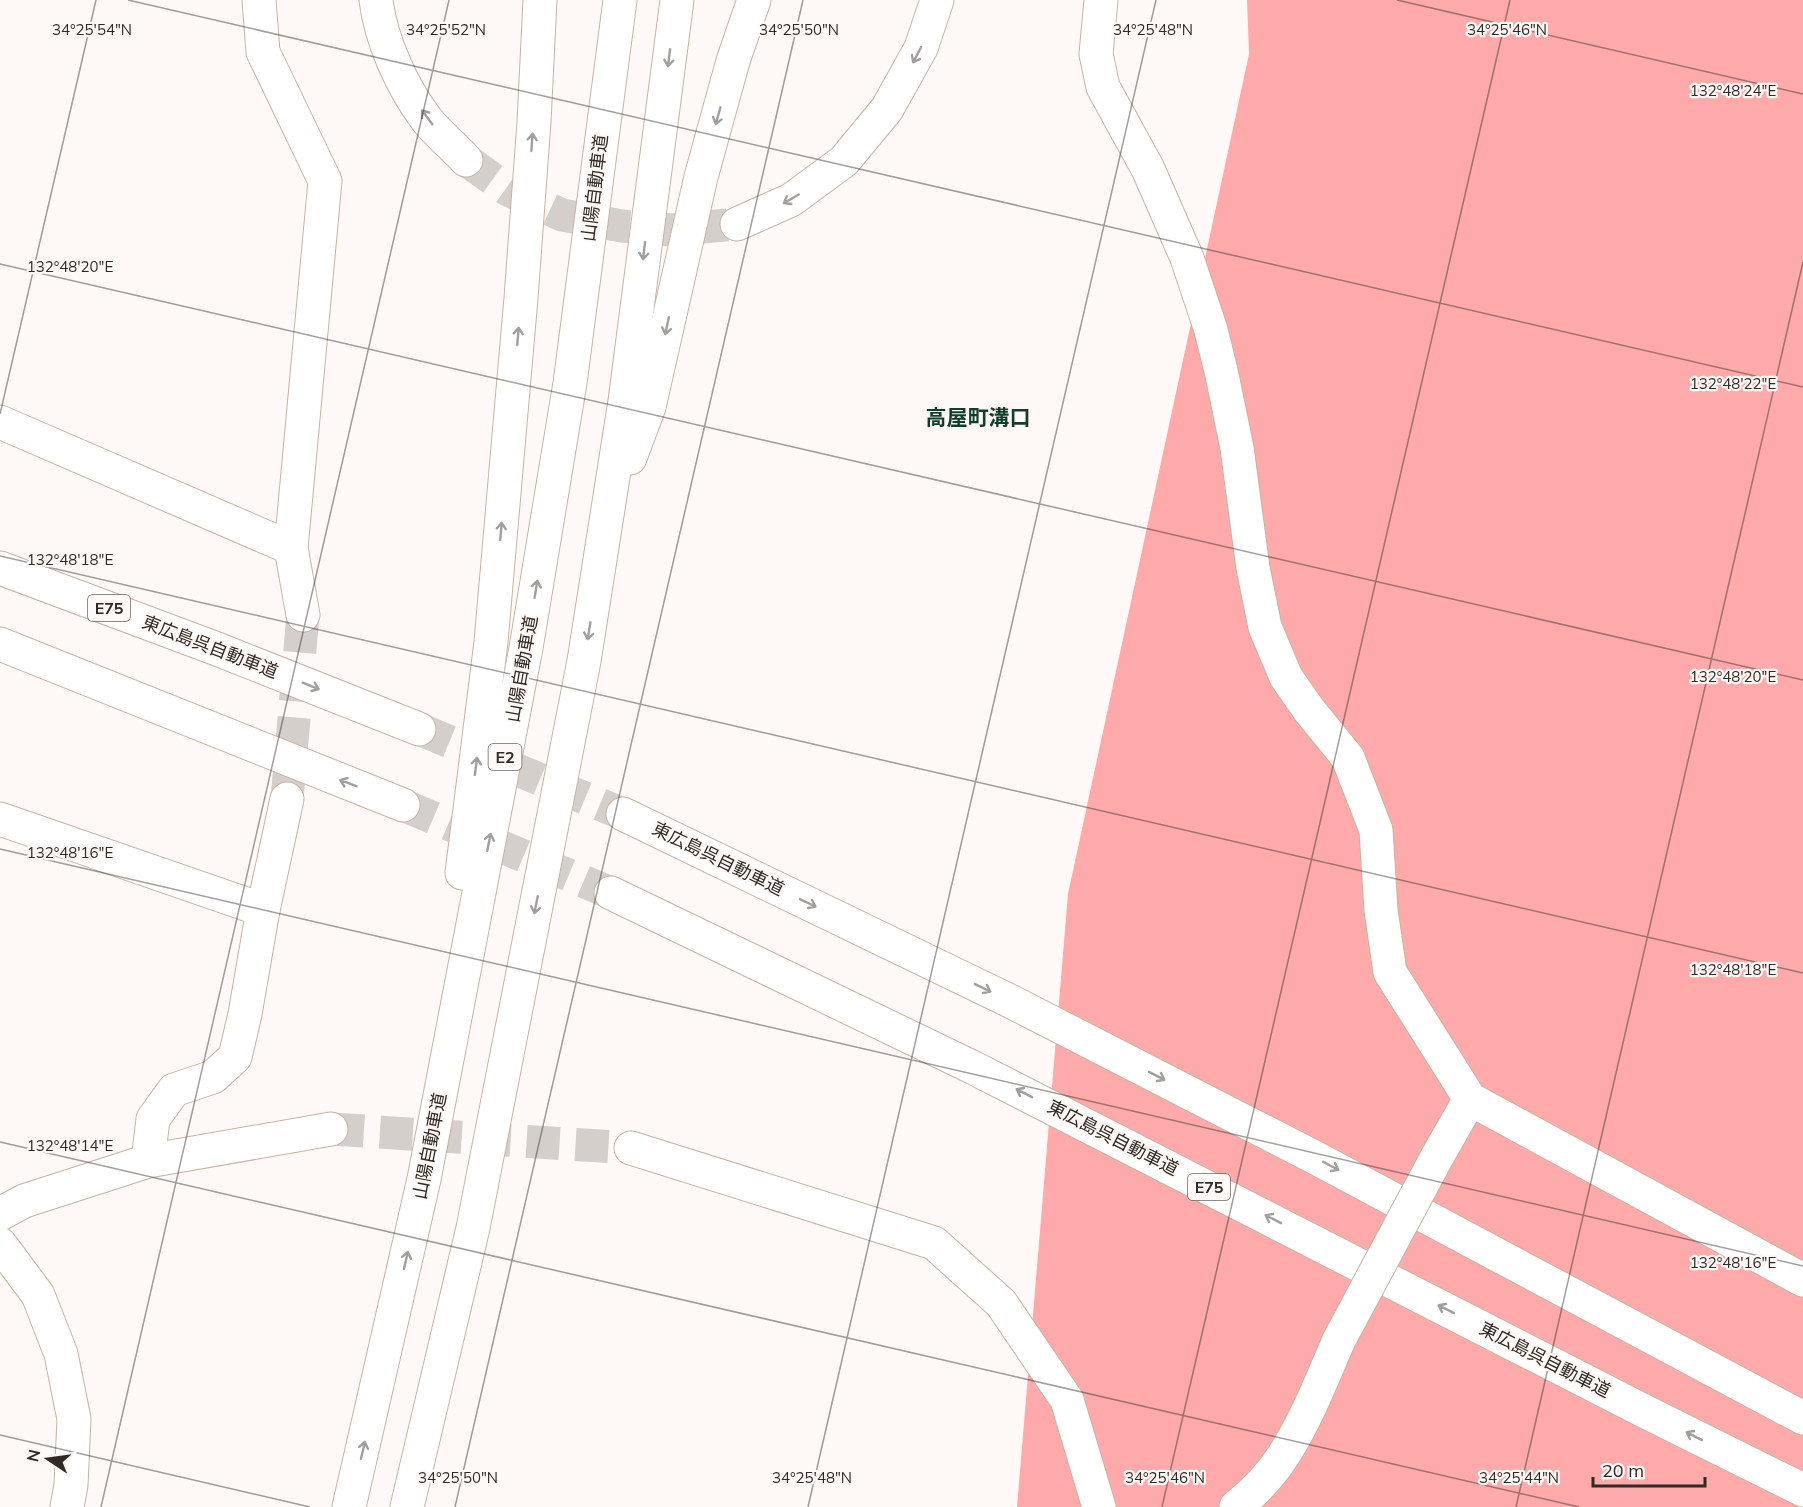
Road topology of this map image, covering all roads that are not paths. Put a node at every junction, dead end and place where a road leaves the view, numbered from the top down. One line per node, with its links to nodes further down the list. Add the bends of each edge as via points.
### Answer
1 (259, 0): 13 (main road, via 263,52 325,181)
2 (376, 0): 9 (main road, one-way to 2, via 427,120 397,71)
3 (540, 0): 32 (main road, one-way to 3, via 491,642 521,298)
4 (620, 0): 32 (main road, 山陽自動車道 / E2, one-way to 4, via 526,648 570,383)
5 (677, 0): 12 (main road, one-way to 12)
6 (754, 0): 12 (main road, one-way to 12, via 701,177 649,407)
7 (937, 0): 10 (main road, one-way to 10, via 921,48 887,109 844,161 791,200)
8 (1101, 0): 28 (main road, via 1096,54 1102,87 1148,169 1211,330 1237,448 1265,627 1286,677 1348,759 1376,830 1390,972)
9 (466, 160)
10 (737, 224)
11 (0, 422): 13 (main road)
12 (606, 522): 40 (main road, one-way to 40, via 584,661 473,1228)
13 (291, 548): 16 (main road)
14 (0, 549): 18 (main road)
15 (0, 568): 18 (main road, 東広島呉自動車道 / E75)
16 (303, 615)
17 (0, 644): 20 (main road)
18 (217, 649): 21 (main road, 東広島呉自動車道 / E75, one-way to 21)
19 (0, 659): 20 (main road)
20 (193, 722): 23 (main road, one-way to 20)
21 (419, 729)
22 (287, 799): 27 (main road)
23 (403, 805)
24 (623, 814): 36 (main road, 東広島呉自動車道, one-way to 36, via 1012,1002 1314,1157)
25 (0, 819): 27 (main road)
26 (611, 893): 37 (main road, 東広島呉自動車道 / E75, one-way to 26, via 974,1068)
27 (263, 910): 31 (main road, via 235,1057 213,1077 174,1090 153,1119)
28 (1470, 1100): 35 (main road); 42 (main road, bridge, via 1340,1340 1282,1457)
29 (330, 1129): 31 (main road)
30 (631, 1148): 41 (main road, via 934,1244 1000,1303 1067,1400)
31 (148, 1161): 33 (main road, via 24,1201)
32 (424, 1179): 39 (main road, 山陽自動車道 / E2, one-way to 32)
33 (0, 1214)
34 (0, 1244): 38 (main road, via 38,1295 62,1354 74,1419)
35 (1803, 1280)
36 (1803, 1419)
37 (1803, 1490)
38 (67, 1507)
39 (349, 1507)
40 (407, 1507)
41 (1099, 1507)
42 (1236, 1507)

